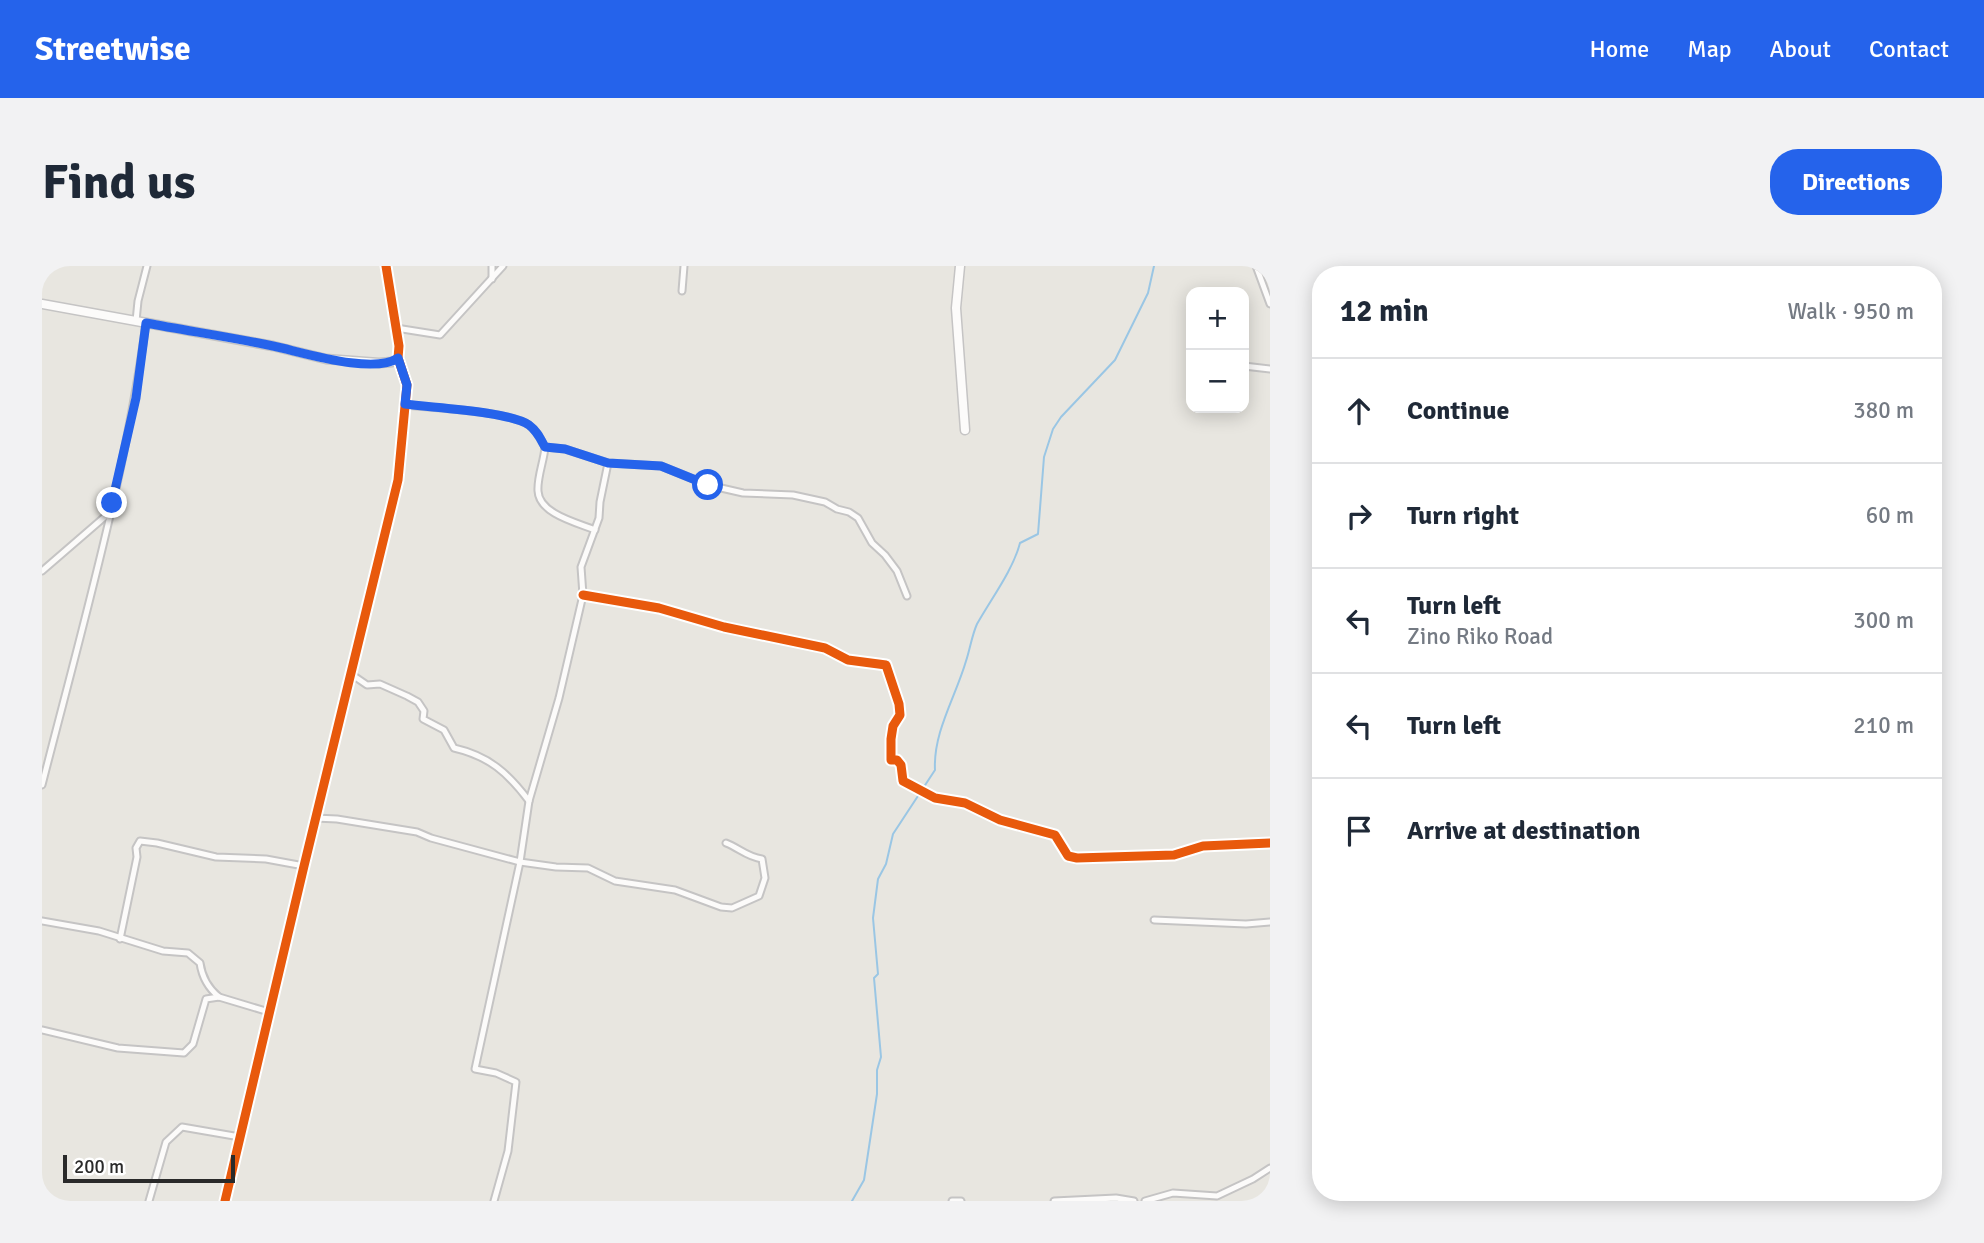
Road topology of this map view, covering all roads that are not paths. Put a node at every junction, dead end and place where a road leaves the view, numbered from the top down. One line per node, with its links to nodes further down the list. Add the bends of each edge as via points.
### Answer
1 (147, 266): 12 (street)
2 (386, 266): 14 (street)
3 (492, 266): 8 (street)
4 (503, 266): 8 (street)
5 (684, 266): 9 (street)
6 (960, 266): 19 (street, via 956,308)
7 (1256, 266): 11 (street)
8 (492, 278): 14 (street, via 440,335)
9 (681, 291)
10 (42, 304): 12 (street)
11 (1270, 304)
12 (136, 321): 13 (street)
13 (146, 323): 15 (street, via 326,359 380,363); 22 (street, via 136,398)
14 (396, 328): 15 (street)
15 (398, 358): 18 (street, via 407,385)
16 (1249, 367): 17 (street)
17 (1270, 369)
18 (405, 404): 20 (street, via 506,415 528,424); 27 (street, via 398,480)
19 (965, 430)
20 (545, 447): 21 (street); 23 (street, via 537,491 541,503)
21 (608, 463): 23 (street); 26 (street, via 661,466 708,485 743,493 793,495 849,512 897,570)
22 (110, 512): 24 (street); 28 (street)
23 (595, 530): 25 (street, via 581,567)
24 (42, 571)
25 (583, 595): 29 (street); 32 (street, via 659,608 825,648 848,660 886,666 900,715 893,726 891,760 901,765 903,781 935,799 965,803 1000,820 1055,835 1069,856 1174,855 1203,846)
26 (907, 596)
27 (351, 674): 29 (street, via 367,685 380,684 418,702 423,719 444,730 454,748 497,766); 30 (street)
28 (42, 785)
29 (528, 801): 33 (street)
30 (315, 818): 33 (street, via 406,829); 34 (street)
31 (726, 843): 33 (street, via 762,859 765,878 759,896 732,908 675,890 615,881 588,868)
32 (1270, 843)
33 (520, 862): 46 (street, via 475,1069 516,1082 508,1151)
34 (304, 866): 38 (street, via 216,857 139,841); 40 (street)
35 (1154, 920): 37 (street)
36 (42, 921): 38 (street)
37 (1270, 922)
38 (120, 939): 39 (street, via 188,953 200,963 210,989)
39 (219, 997): 40 (street); 41 (street, via 206,999 193,1044 184,1053 118,1048)
40 (269, 1012): 42 (street)
41 (42, 1030)
42 (240, 1138): 44 (street, via 181,1127 166,1142); 45 (street)
43 (1270, 1168): 51 (street, via 1217,1196 1173,1194)
44 (149, 1201)
45 (225, 1201)
46 (494, 1201)
47 (952, 1201): 48 (street)
48 (961, 1201)
49 (1054, 1201): 50 (street)
50 (1134, 1201)
51 (1145, 1201)

